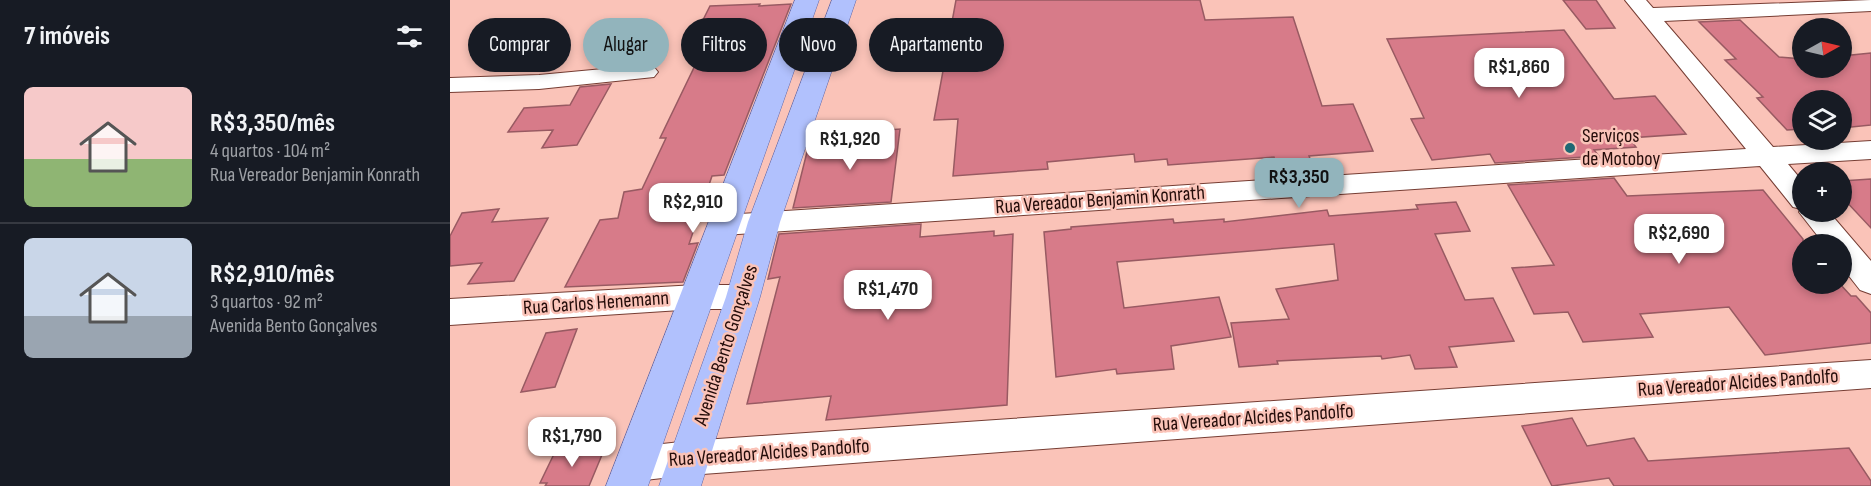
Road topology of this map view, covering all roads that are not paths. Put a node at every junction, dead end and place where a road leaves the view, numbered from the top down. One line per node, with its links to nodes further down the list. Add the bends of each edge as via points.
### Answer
1 (807, 0): 8 (main road, Avenida Bento Gonçalves)
2 (844, 0): 6 (main road, Avenida Bento Gonçalves)
3 (1871, 5): 4 (street)
4 (1641, 8): 10 (street)
5 (646, 72): 7 (street)
6 (814, 83): 8 (main road); 12 (main road, Avenida Bento Gonçalves)
7 (450, 85)
8 (775, 87): 14 (main road, Avenida Bento Gonçalves)
9 (1871, 150): 10 (street, Rua Vereador Benjamin Konrath)
10 (1767, 156): 11 (street); 12 (street, Rua Vereador Benjamin Konrath)
11 (1792, 187)
12 (764, 222): 14 (street, Rua Vereador Benjamin Konrath); 19 (main road, Avenida Bento Gonçalves)
13 (1821, 222): 15 (street)
14 (724, 225): 18 (main road, Avenida Bento Gonçalves)
15 (1831, 234)
16 (1852, 259): 17 (street)
17 (1871, 282)
18 (696, 297): 19 (street, Rua Carlos Henemann); 20 (street, Rua Carlos Henemann); 23 (main road, Avenida Bento Gonçalves)
19 (742, 297): 22 (main road, Avenida Bento Gonçalves)
20 (450, 312)
21 (1871, 374): 22 (street, Rua Vereador Alcides Pandolfo)
22 (684, 472): 23 (street, Rua Vereador Alcides Pandolfo)
23 (631, 475)

